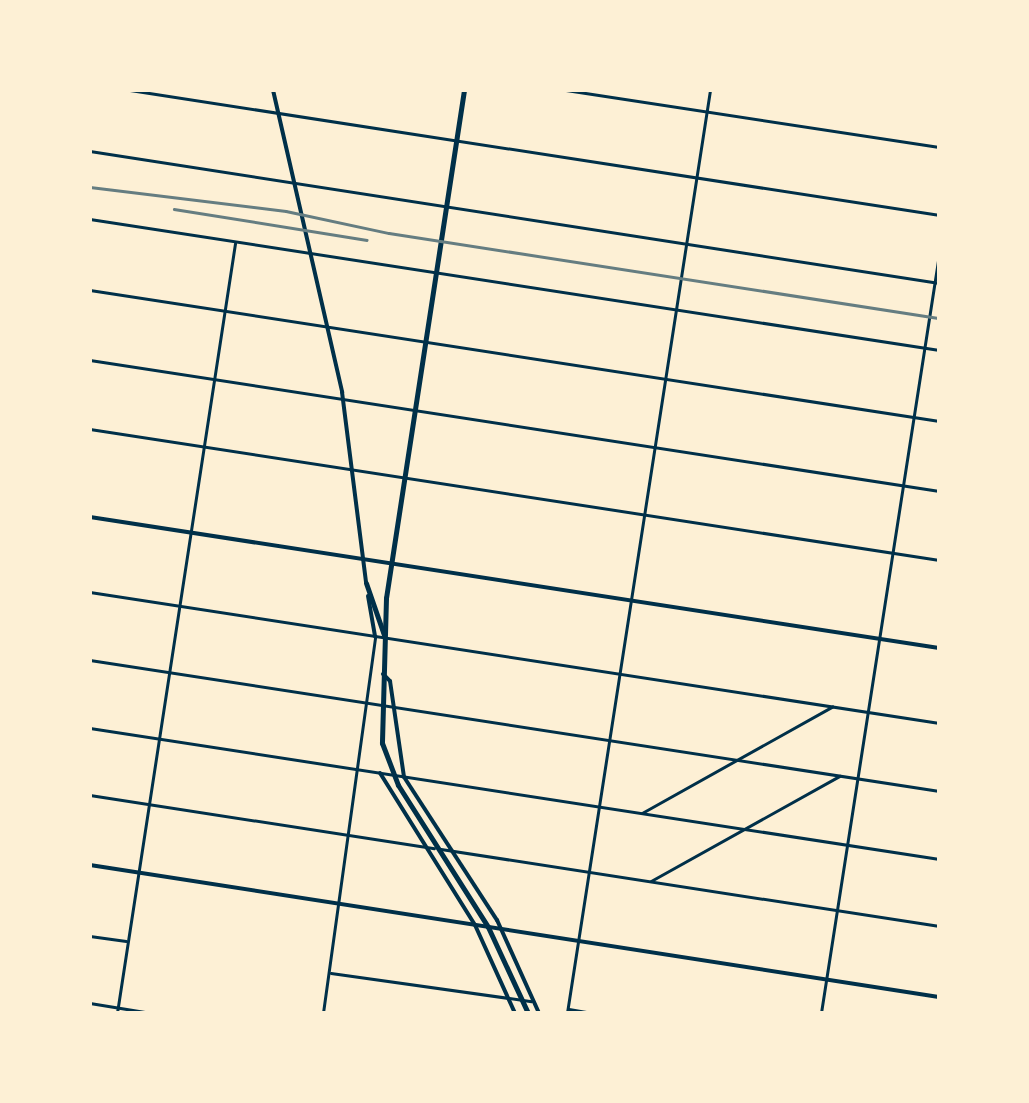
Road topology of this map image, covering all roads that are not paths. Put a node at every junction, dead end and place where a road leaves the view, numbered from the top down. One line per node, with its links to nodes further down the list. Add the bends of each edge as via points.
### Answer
1 (130, 90): 6 (street)
2 (273, 90): 6 (main road)
3 (464, 90): 8 (main road)
4 (566, 90): 7 (street)
5 (710, 90): 7 (street)
6 (277, 112): 8 (street); 12 (main road)
7 (706, 112): 9 (street); 11 (street)
8 (457, 140): 11 (street); 13 (main road)
9 (939, 147)
10 (90, 152): 12 (street)
11 (696, 178): 14 (street); 17 (street)
12 (291, 182): 13 (street); 18 (main road)
13 (447, 207): 17 (street); 20 (main road)
14 (939, 215)
15 (90, 219): 16 (street)
16 (236, 242): 18 (street); 23 (street)
17 (686, 244): 21 (street); 24 (street)
18 (307, 253): 20 (street); 25 (main road)
19 (939, 254): 21 (street)
20 (437, 273): 24 (street); 26 (main road)
21 (937, 282): 27 (street)
22 (90, 290): 23 (street)
23 (225, 310): 25 (street); 31 (street)
24 (676, 310): 27 (street); 30 (street)
25 (325, 326): 26 (street); 32 (main road)
26 (426, 342): 30 (street); 33 (main road)
27 (925, 348): 28 (street); 34 (street)
28 (939, 350)
29 (90, 360): 31 (street)
30 (665, 378): 34 (street); 38 (street)
31 (214, 379): 32 (street); 37 (street)
32 (343, 399): 33 (street); 39 (main road)
33 (416, 410): 38 (street); 40 (main road)
34 (914, 417): 35 (street); 41 (street)
35 (939, 421)
36 (90, 429): 37 (street)
37 (204, 446): 39 (street); 45 (street)
38 (654, 447): 41 (street); 43 (street)
39 (354, 470): 40 (street); 47 (main road)
40 (405, 478): 43 (street); 49 (main road)
41 (903, 486): 42 (street); 46 (street)
42 (939, 491)
43 (644, 514): 46 (street); 52 (street)
44 (90, 517): 45 (main road)
45 (191, 532): 47 (main road); 53 (street)
46 (892, 553): 48 (street); 56 (street)
47 (364, 558): 49 (main road); 50 (main road)
48 (939, 560)
49 (392, 563): 52 (main road); 55 (main road)
50 (366, 583): 54 (main road); 55 (main road)
51 (90, 592): 53 (street)
52 (631, 600): 56 (main road); 61 (street)
53 (180, 606): 54 (street); 59 (street)
54 (374, 636): 55 (street); 62 (street)
55 (385, 638): 60 (main road); 61 (street)
56 (880, 639): 57 (main road); 66 (street)
57 (939, 648)
58 (90, 660): 59 (street)
59 (169, 672): 62 (street); 69 (street)
60 (383, 674): 63 (main road); 64 (main road, via 390,681)
61 (619, 674): 65 (street); 70 (street)
62 (366, 702): 63 (street); 72 (street)
63 (382, 704): 64 (street); 74 (main road, via 382,743)
64 (391, 706): 70 (street); 76 (main road)
65 (833, 707): 66 (street); 71 (street)
66 (868, 712): 67 (street); 77 (street)
67 (939, 723)
68 (90, 728): 69 (street)
69 (159, 738): 72 (street); 80 (street)
70 (609, 740): 71 (street); 81 (street)
71 (738, 760): 75 (street); 82 (street)
72 (357, 769): 73 (street); 84 (street)
73 (380, 773): 74 (street); 86 (main road)
74 (392, 775): 76 (street); 87 (main road)
75 (841, 775): 77 (street); 83 (street)
76 (404, 777): 81 (street); 88 (main road)
77 (858, 778): 78 (street); 85 (street)
78 (939, 791)
79 (90, 795): 80 (street)
80 (149, 804): 84 (street); 92 (street)
81 (599, 806): 82 (street); 91 (street)
82 (642, 812): 83 (street)
83 (745, 828): 85 (street); 93 (street)
84 (350, 835): 86 (street); 94 (street)
85 (848, 844): 89 (street); 95 (street)
86 (424, 846): 87 (street); 96 (main road)
87 (438, 848): 88 (street); 98 (main road)
88 (452, 850): 91 (street); 99 (main road)
89 (939, 858)
90 (90, 865): 92 (main road)
91 (588, 872): 93 (street); 101 (street)
92 (138, 873): 94 (main road); 102 (street)
93 (649, 882): 95 (street)
94 (341, 904): 96 (main road); 103 (street)
95 (837, 910): 97 (street); 104 (street)
96 (475, 925): 98 (main road); 106 (main road)
97 (939, 926)
98 (488, 927): 99 (main road); 107 (main road)
99 (502, 930): 101 (main road); 108 (main road)
100 (90, 936): 102 (street)
101 (578, 941): 104 (main road); 111 (street)
102 (128, 942): 110 (street)
103 (330, 973): 106 (street); 113 (street)
104 (826, 979): 105 (main road); 118 (street)
105 (939, 996)
106 (509, 1000): 107 (street); 114 (main road)
107 (522, 1000): 108 (street); 115 (main road)
108 (534, 1001): 116 (main road)
109 (90, 1004): 110 (street)
110 (117, 1010): 112 (street)
111 (567, 1011): 117 (street)
112 (152, 1013)
113 (324, 1013)
114 (516, 1013)
115 (528, 1013)
116 (539, 1013)
117 (592, 1013)
118 (821, 1013)

